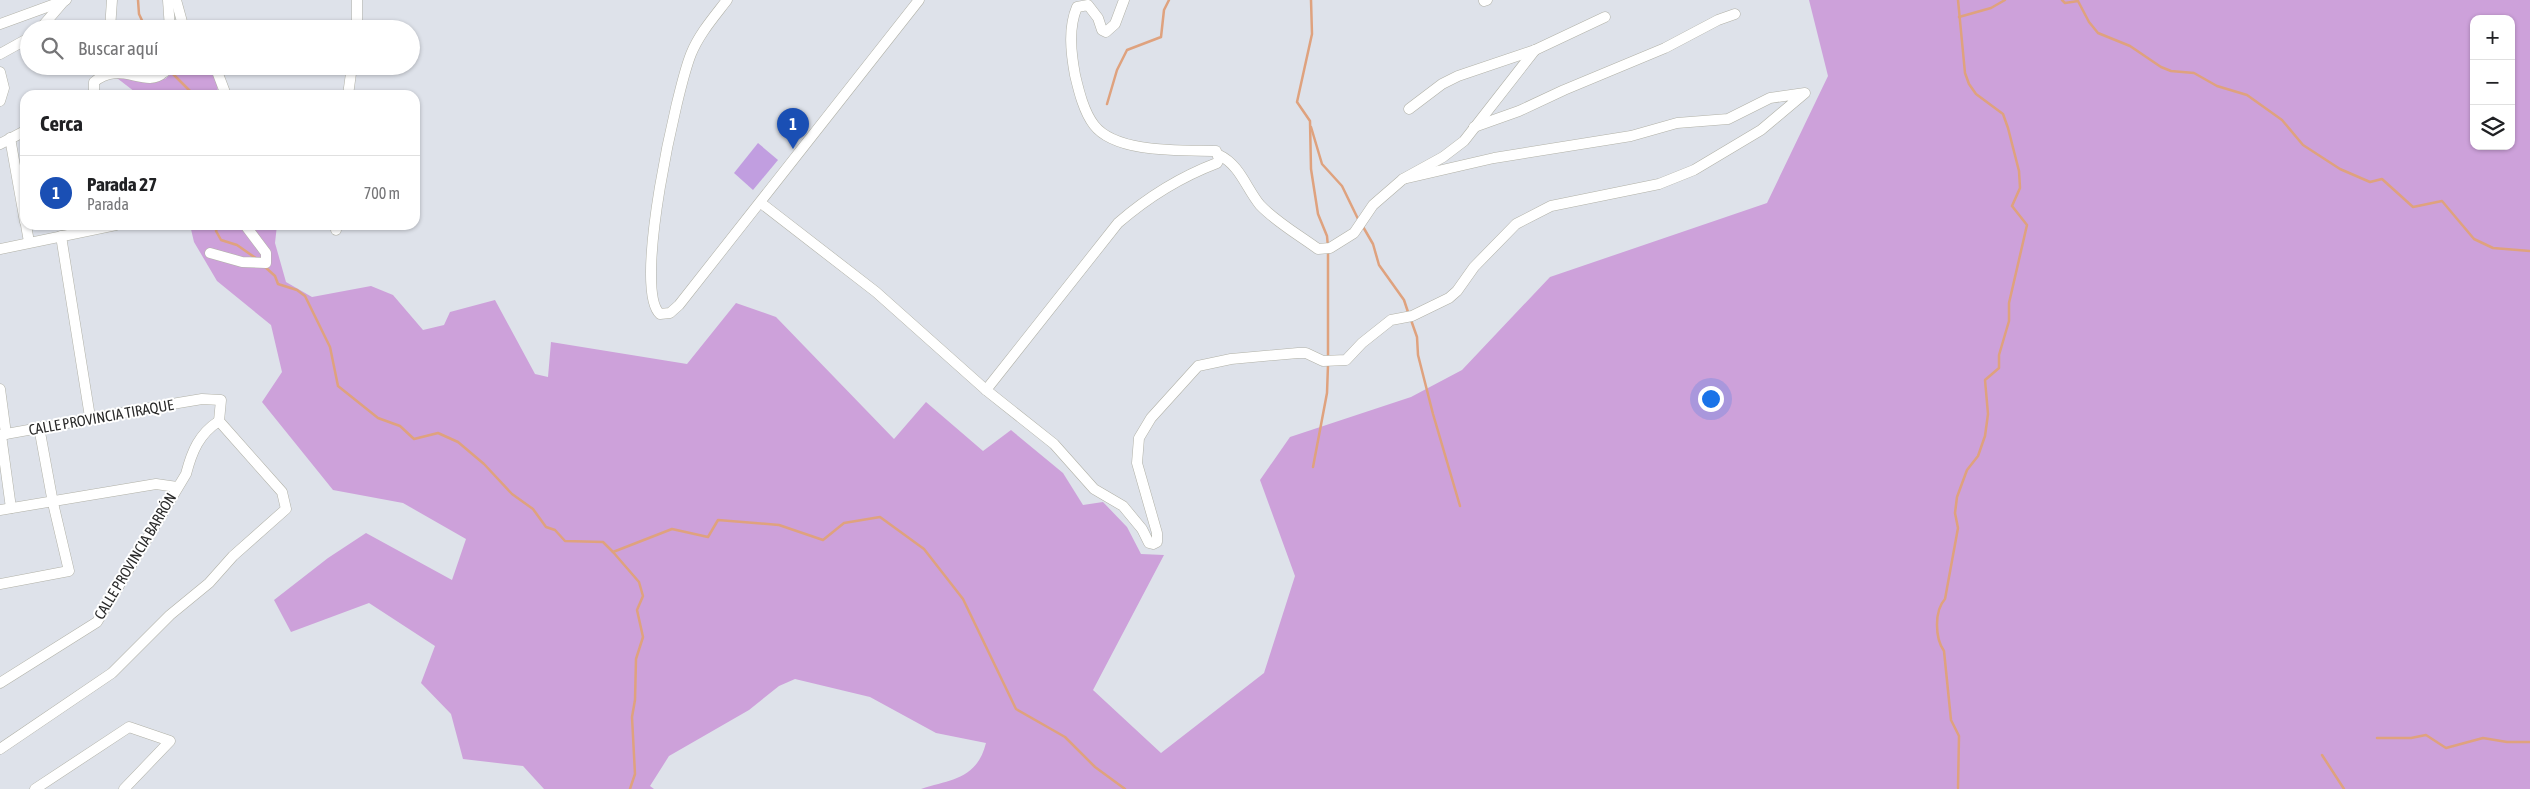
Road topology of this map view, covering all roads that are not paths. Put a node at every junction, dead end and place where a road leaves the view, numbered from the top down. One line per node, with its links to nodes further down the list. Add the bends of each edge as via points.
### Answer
1 (66, 0): 11 (street); 16 (street)
2 (112, 0): 12 (street)
3 (168, 0): 13 (street)
4 (176, 0): 14 (street)
5 (357, 0): 15 (street)
6 (727, 0): 37 (street, via 698,39 676,103 654,221 651,295 656,310 664,314 675,310)
7 (919, 0): 37 (street)
8 (1124, 0): 34 (street, via 1116,24 1106,32 1088,5 1077,7 1074,15 1071,49 1086,112 1100,131 1131,144 1177,152 1216,151)
9 (1735, 14): 31 (street, via 1519,111)
10 (1605, 16): 18 (street)
11 (48, 20)
12 (111, 20)
13 (169, 20)
14 (182, 20)
15 (357, 20)
16 (0, 24)
17 (20, 43): 19 (street)
18 (1535, 50): 30 (street, via 1458,76); 31 (street)
19 (0, 54)
20 (0, 72): 29 (street, via 4,88)
21 (102, 75): 26 (street, via 94,82)
22 (132, 75): 23 (street, via 152,78)
23 (162, 75)
24 (218, 75): 27 (street)
25 (349, 75): 28 (street)
26 (94, 90)
27 (224, 90)
28 (348, 90)
29 (0, 101)
30 (1409, 109)
31 (1473, 127): 35 (street, via 1464,141 1443,158)
32 (20, 134): 33 (street)
33 (5, 141): 36 (street)
34 (1219, 155): 35 (street, via 1226,158 1244,178 1259,204 1318,249 1330,248 1354,233 1373,204); 46 (street, via 1217,163 1190,173 1142,203 1118,223)
35 (1404, 178): 46 (street, via 1494,158 1631,136 1677,123 1728,118 1770,98 1805,93 1761,130 1694,170 1659,184 1551,206 1516,224 1474,266 1449,298 1412,316 1391,320 1346,360 1323,361 1298,353 1231,359 1198,366 1151,418 1139,438 1136,463 1157,533 1153,544 1149,543 1124,506 1094,489 1054,444)
36 (20, 202)
37 (761, 203): 46 (street, via 876,292)
38 (26, 230): 42 (street)
39 (91, 230): 41 (street)
40 (249, 230): 44 (street, via 266,254 266,263 242,262)
41 (61, 236): 42 (street); 47 (street)
42 (29, 242): 43 (street)
43 (0, 249)
44 (210, 253)
45 (0, 389): 50 (street)
46 (986, 390)
47 (90, 417): 48 (street, CALLE PROVINCIA TIRAQUE, via 202,399 221,400); 49 (street, CALLE PROVINCIA TIRAQUE)
48 (219, 421): 51 (street, CALLE PROVINCIA BARRÓN, via 208,428 193,448 186,474); 57 (street, via 282,492 286,509 233,556 209,583 170,614 112,673)
49 (39, 427): 50 (street, CALLE PROVINCIA TIRAQUE); 52 (street)
50 (2, 434): 53 (street)
51 (177, 487): 52 (street, via 156,484); 56 (street, CALLE PROVINCIA BARRÓN, via 97,622)
52 (53, 502): 53 (street); 55 (street, via 69,572)
53 (11, 508): 54 (street)
54 (0, 510)
55 (0, 584)
56 (0, 683)
57 (0, 749)
58 (35, 789): 59 (street, via 128,728 170,741)
59 (124, 789)

